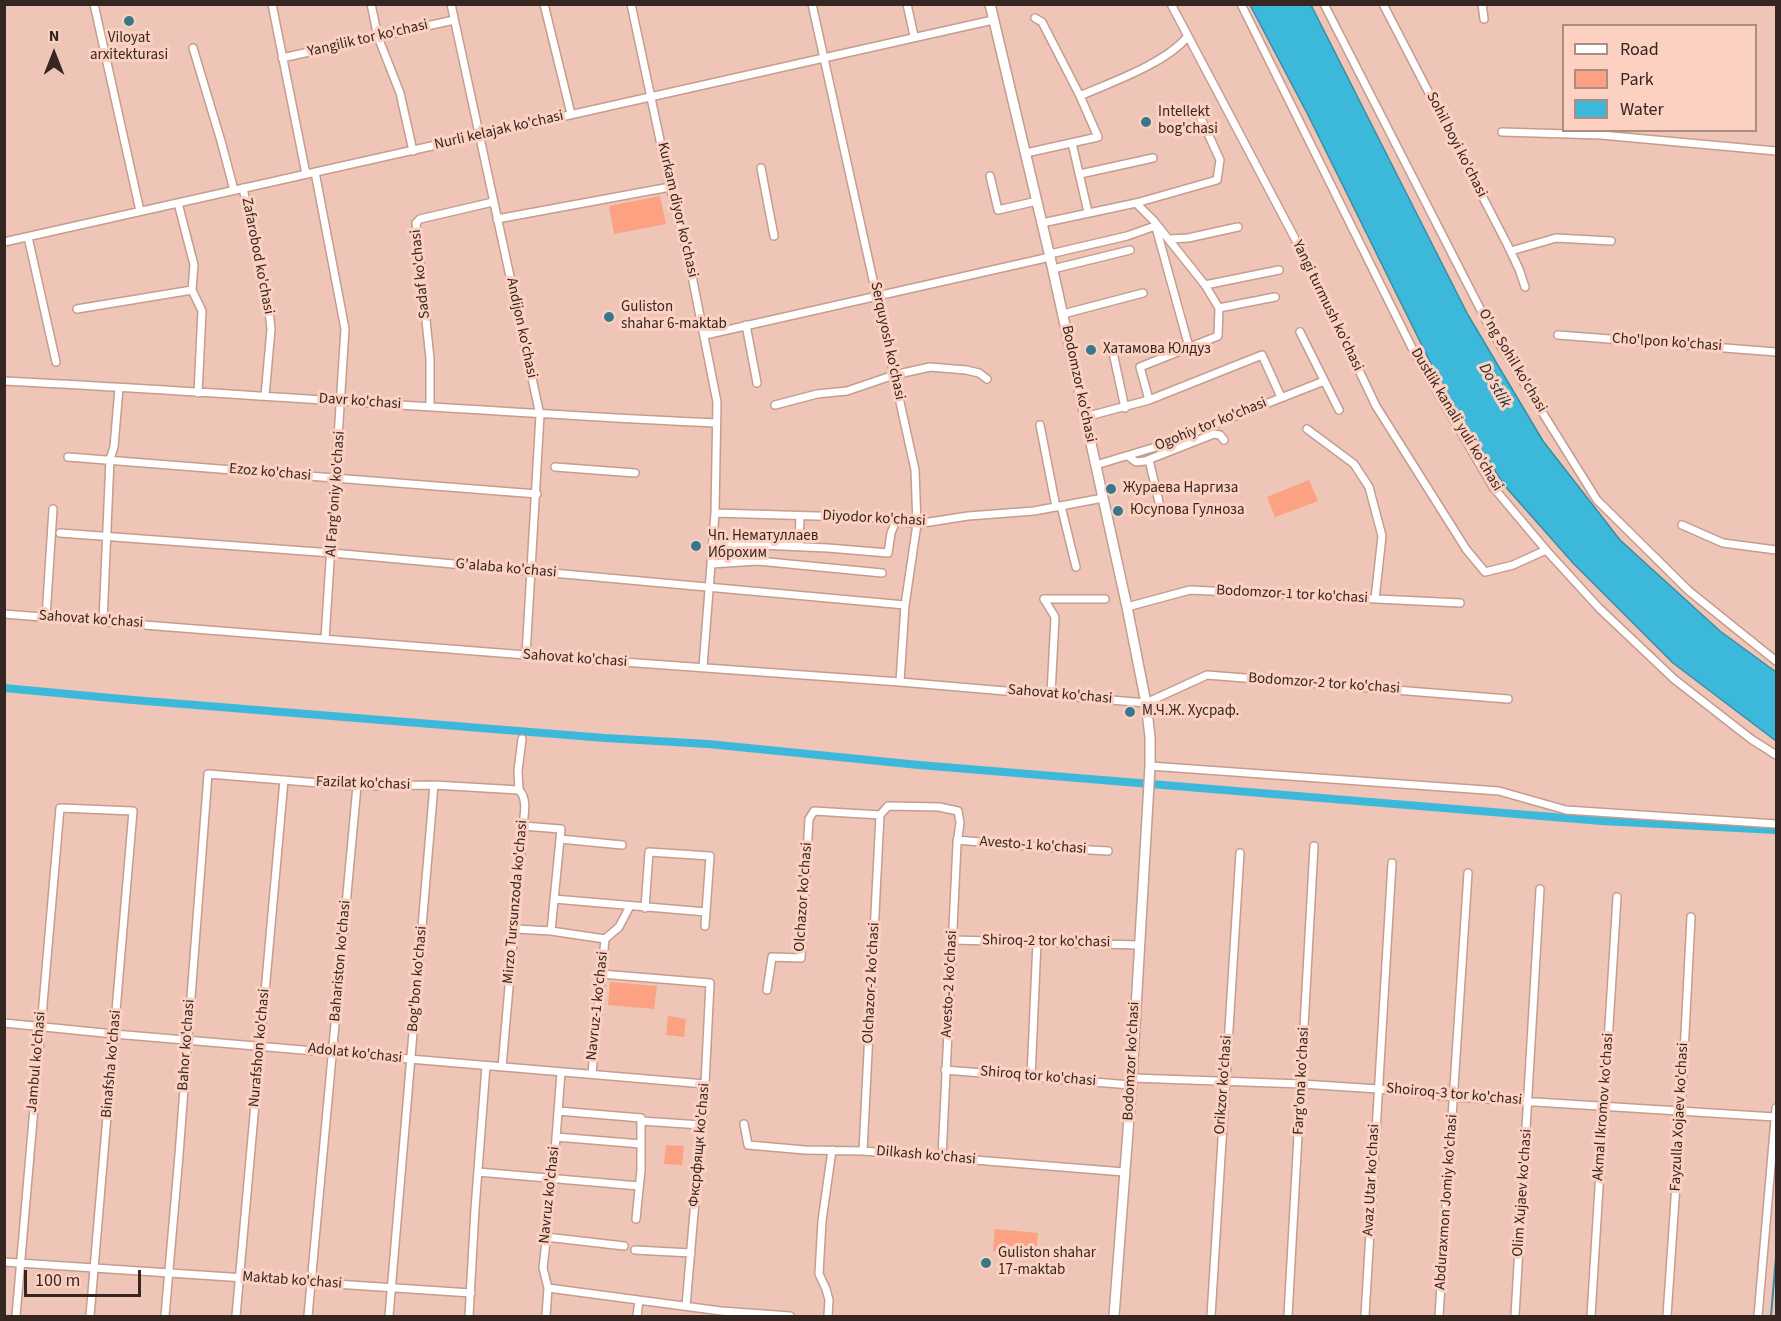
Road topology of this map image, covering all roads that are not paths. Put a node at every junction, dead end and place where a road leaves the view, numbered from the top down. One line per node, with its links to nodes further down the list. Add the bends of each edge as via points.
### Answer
1 (94, 4): 48 (street)
2 (272, 4): 24 (street)
3 (371, 4): 20 (street)
4 (451, 4): 17 (street, Andijon ko'chasi)
5 (544, 4): 27 (street)
6 (631, 4): 25 (street, Kurkam diyor ko'chasi)
7 (812, 4): 23 (street, Serquyosh ko'chasi)
8 (907, 4): 19 (street)
9 (990, 4): 18 (street, Bodomzor ko'chasi)
10 (1171, 4): 21 (street, Yangi turmush ko'chasi)
11 (1241, 4): 124 (street, Dustlik kanali yuli ko'chasi, via 1414,352 1494,488)
12 (1324, 4): 142 (street, O'ng Sohil ko'chasi, via 1491,330 1598,500 1689,591)
13 (1383, 4): 60 (street, Sohil boyi ko'chasi)
14 (1482, 4): 16 (street)
15 (1035, 18): 26 (street, via 1042,22)
16 (1484, 19)
17 (454, 20): 20 (street, Yangilik tor ko'chasi); 30 (street, Andijon ko'chasi)
18 (993, 20): 19 (street, Nurli kelajak ko'chasi); 34 (street, Bodomzor ko'chasi)
19 (914, 36): 23 (street, Nurli kelajak ko'chasi)
20 (378, 37): 24 (street, Yangilik tor ko'chasi); 32 (street, via 400,93)
21 (1187, 37): 26 (street, via 1163,57); 124 (street, Yangi turmush ko'chasi, via 1310,267 1376,406 1466,549 1485,572)
22 (193, 48): 43 (street)
23 (824, 57): 25 (street, Nurli kelajak ko'chasi); 68 (street, Serquyosh ko'chasi)
24 (282, 58): 38 (street)
25 (651, 96): 27 (street, Nurli kelajak ko'chasi); 41 (street, Kurkam diyor ko'chasi)
26 (1080, 96): 31 (street, via 1098,137)
27 (571, 114): 30 (street, Nurli kelajak ko'chasi)
28 (1200, 116): 47 (street, via 1220,160 1217,180)
29 (1502, 132): 33 (street, via 1601,135)
30 (481, 136): 32 (street, Nurli kelajak ko'chasi); 45 (street, Andijon ko'chasi)
31 (1072, 143): 34 (street); 39 (street)
32 (413, 151): 37 (street, Nurli kelajak ko'chasi)
33 (1776, 151)
34 (1026, 153): 44 (street, Bodomzor ko'chasi)
35 (1154, 158): 39 (street)
36 (761, 168): 54 (street)
37 (315, 172): 38 (street, Nurli kelajak ko'chasi); 91 (street, Al Farg'oniy ko'chasi, via 345,329)
38 (306, 174): 42 (street, Nurli kelajak ko'chasi)
39 (1080, 174): 49 (street)
40 (990, 176): 44 (street, via 998,210)
41 (670, 187): 50 (street); 75 (street, Kurkam diyor ko'chasi)
42 (243, 188): 43 (street, Nurli kelajak ko'chasi); 88 (street, Zafarobod ko'chasi, via 271,329)
43 (234, 190): 46 (street, Nurli kelajak ko'chasi)
44 (1037, 201): 51 (street, Bodomzor ko'chasi)
45 (493, 202): 50 (street, Andijon ko'chasi); 93 (street, Sadaf ko'chasi, via 416,223 430,359)
46 (178, 203): 48 (street, Nurli kelajak ko'chasi); 66 (street, via 194,265)
47 (1136, 203): 49 (street); 52 (street)
48 (140, 212): 55 (street, Nurli kelajak ko'chasi)
49 (1088, 212): 51 (street)
50 (497, 219): 96 (street, Andijon ko'chasi)
51 (1042, 223): 61 (street, Bodomzor ko'chasi)
52 (1155, 224): 56 (street); 61 (street, via 1127,236); 77 (street)
53 (1238, 227): 56 (street)
54 (774, 236)
55 (28, 237): 58 (street, Nurli kelajak ko'chasi); 80 (street)
56 (1169, 239): 64 (street)
57 (1611, 241): 60 (street, via 1556,238)
58 (4, 242)
59 (1130, 250): 62 (street)
60 (1511, 251): 65 (street, Sohil boyi ko'chasi)
61 (1050, 256): 62 (street, Bodomzor ko'chasi); 68 (street)
62 (1053, 269): 72 (street, Bodomzor ko'chasi)
63 (1279, 270): 64 (street)
64 (1205, 285): 70 (street)
65 (1525, 287)
66 (192, 290): 71 (street); 87 (street, via 202,311)
67 (1143, 293): 72 (street)
68 (877, 295): 73 (street); 81 (street, Serquyosh ko'chasi)
69 (1275, 297): 70 (street)
70 (1220, 308): 77 (street, via 1218,336)
71 (76, 309)
72 (1063, 314): 97 (street, Bodomzor ko'chasi)
73 (746, 325): 75 (street); 85 (street)
74 (1300, 333): 84 (street)
75 (705, 335): 98 (street, Kurkam diyor ko'chasi)
76 (1558, 335): 79 (street, Cho'lpon ko'chasi)
77 (1189, 347): 90 (street, via 1140,367)
78 (1112, 348): 94 (street)
79 (1776, 352)
80 (56, 362)
81 (894, 375): 82 (street, via 930,367 966,370); 92 (street, via 847,392 817,394); 118 (street, Serquyosh ko'chasi, via 915,470)
82 (987, 379)
83 (4, 381): 86 (street, Davr ko'chasi)
84 (1324, 381): 89 (street, Ogohiy tor ko'chasi); 95 (street)
85 (757, 383)
86 (119, 388): 87 (street, Davr ko'chasi); 104 (street)
87 (198, 393): 88 (street, Davr ko'chasi)
88 (264, 396): 91 (street, Davr ko'chasi)
89 (1281, 397): 90 (street, via 1262,355); 102 (street, Ogohiy tor ko'chasi)
90 (1149, 400): 94 (street)
91 (342, 401): 93 (street, Davr ko'chasi); 109 (street, Al Farg'oniy ko'chasi)
92 (775, 405)
93 (430, 407): 96 (street, Davr ko'chasi)
94 (1125, 408): 97 (street)
95 (1339, 410)
96 (540, 415): 98 (street, Davr ko'chasi); 110 (street, Andijon ko'chasi)
97 (1085, 417): 106 (street, Bodomzor ko'chasi)
98 (717, 423): 115 (street, Kurkam diyor ko'chasi)
99 (1040, 425): 113 (street)
100 (1307, 429): 133 (street, via 1354,464 1370,487 1382,536)
101 (1224, 440): 105 (street, via 1214,434)
102 (1128, 456): 105 (street, via 1136,462); 106 (street, Ogohiy tor ko'chasi)
103 (68, 457): 104 (street, Ezoz ko'chasi)
104 (110, 459): 109 (street, Ezoz ko'chasi); 121 (street)
105 (1149, 460): 112 (street)
106 (1096, 465): 111 (street, Bodomzor ko'chasi)
107 (555, 467): 108 (street)
108 (635, 473)
109 (337, 478): 110 (street, Ezoz ko'chasi); 126 (street, Al Farg'oniy ko'chasi)
110 (537, 495): 129 (street, Andijon ko'chasi)
111 (1103, 498): 113 (street, Diyodor ko'chasi); 136 (street, Bodomzor ko'chasi)
112 (1159, 502)
113 (1058, 506): 118 (street, Diyodor ko'chasi); 128 (street)
114 (52, 509): 138 (street)
115 (715, 513): 116 (street, Diyodor ko'chasi); 122 (street, Kurkam diyor ko'chasi)
116 (800, 516): 117 (street, Diyodor ko'chasi); 123 (street)
117 (896, 520): 118 (street, Diyodor ko'chasi); 123 (street, via 888,553)
118 (917, 524): 135 (street, Serquyosh ko'chasi)
119 (1682, 525): 125 (street, via 1723,543)
120 (60, 533): 121 (street, G'alaba ko'chasi)
121 (107, 536): 126 (street, G'alaba ko'chasi); 139 (street)
122 (712, 543): 123 (street); 127 (street, Kurkam diyor ko'chasi)
123 (799, 546)
124 (1546, 550): 149 (street, Dustlik kanali yuli ko'chasi, via 1599,608 1674,679)
125 (1776, 550)
126 (332, 553): 129 (street, G'alaba ko'chasi); 140 (street, Al Farg'oniy ko'chasi)
127 (711, 564): 130 (street, via 758,561); 131 (street, Kurkam diyor ko'chasi)
128 (1076, 567)
129 (531, 571): 131 (street, G'alaba ko'chasi); 141 (street, Andijon ko'chasi)
130 (882, 573)
131 (709, 588): 135 (street, G'alaba ko'chasi); 143 (street, Kurkam diyor ko'chasi)
132 (1105, 599): 145 (street, via 1044,599 1055,617)
133 (1375, 599): 134 (street, Bodomzor-1 tor ko'chasi); 136 (street, Bodomzor-1 tor ko'chasi, via 1190,590)
134 (1460, 603)
135 (905, 605): 144 (street, Serquyosh ko'chasi)
136 (1127, 607): 147 (street, Bodomzor ko'chasi)
137 (4, 614): 138 (street, Sahovat ko'chasi)
138 (46, 617): 139 (street, Sahovat ko'chasi)
139 (103, 621): 140 (street, Sahovat ko'chasi)
140 (325, 639): 141 (street, Sahovat ko'chasi)
141 (526, 656): 143 (street, Sahovat ko'chasi)
142 (1776, 661)
143 (703, 667): 144 (street, Sahovat ko'chasi)
144 (900, 681): 145 (street, Sahovat ko'chasi)
145 (1051, 694): 147 (street, Sahovat ko'chasi)
146 (1509, 699): 147 (street, Bodomzor-2 tor ko'chasi, via 1207,675)
147 (1146, 703): 150 (street, Bodomzor ko'chasi)
148 (522, 739): 155 (street, Mirzo Tursunzoda ko'chasi)
149 (1776, 755)
150 (1149, 770): 158 (street, via 1498,791 1566,810); 181 (street, Bodomzor ko'chasi)
151 (208, 774): 152 (street, Fazilat ko'chasi); 187 (street, Bahor ko'chasi)
152 (284, 780): 153 (street, Fazilat ko'chasi); 188 (street, Nurafshon ko'chasi)
153 (357, 786): 154 (street, Fazilat ko'chasi); 189 (street, Bahariston ko'chasi)
154 (434, 786): 155 (street, Fazilat ko'chasi); 190 (street, Bog'bon ko'chasi)
155 (519, 790): 159 (street, Mirzo Tursunzoda ko'chasi, via 525,803)
156 (133, 811): 185 (street, Jambul ko'chasi, via 60,808); 186 (street, Binafsha ko'chasi)
157 (880, 815): 161 (street, Avesto-2 ko'chasi, via 888,806 958,811); 183 (street, Olchazor ko'chasi, via 814,811 809,819 801,958 772,957); 215 (street, Olchazor-2 ko'chasi)
158 (1776, 824)
159 (523, 826): 160 (street, via 561,829); 176 (street, Mirzo Tursunzoda ko'chasi)
160 (560, 840): 162 (street); 170 (street)
161 (957, 840): 164 (street, Avesto-1 ko'chasi); 179 (street, Avesto-2 ko'chasi)
162 (622, 845)
163 (1314, 846): 200 (street, Farg'ona ko'chasi)
164 (1108, 851)
165 (1240, 853): 198 (street, Orikzor ko'chasi)
166 (1392, 863): 201 (street, Avaz Utar ko'chasi)
167 (1468, 873): 202 (street, Abduraxmon Jomiy ko'chasi)
168 (1540, 889): 203 (street, Olim Xujaev ko'chasi)
169 (1617, 897): 204 (street, Akmal Ikromov ko'chasi)
170 (554, 900): 171 (street); 177 (street)
171 (630, 906): 172 (street); 178 (street, via 619,927)
172 (645, 908): 173 (street); 173 (street, via 649,852 710,856)
173 (706, 912): 175 (street)
174 (1691, 917): 207 (street, Fayzulla Xojaev ko'chasi)
175 (705, 926)
176 (515, 929): 177 (street); 192 (street, Mirzo Tursunzoda ko'chasi)
177 (551, 931): 178 (street)
178 (605, 939): 182 (street, Navruz-1 ko'chasi)
179 (953, 940): 180 (street, Shiroq-2 tor ko'chasi); 193 (street, Avesto-2 ko'chasi)
180 (1037, 942): 181 (street, Shiroq-2 tor ko'chasi); 196 (street)
181 (1139, 945): 197 (street, Bodomzor ko'chasi)
182 (601, 974): 195 (street, Navruz-1 ko'chasi); 199 (street, Фксрфящк ko'chasi, via 710,983)
183 (767, 990)
184 (4, 1023): 185 (street, Adolat ko'chasi)
185 (40, 1026): 186 (street, Adolat ko'chasi); 227 (street, Jambul ko'chasi)
186 (114, 1034): 187 (street, Adolat ko'chasi); 228 (street, Binafsha ko'chasi)
187 (187, 1039): 188 (street, Adolat ko'chasi); 229 (street, Bahor ko'chasi)
188 (260, 1046): 189 (street, Adolat ko'chasi); 230 (street, Nurafshon ko'chasi)
189 (333, 1052): 190 (street, Adolat ko'chasi); 231 (street, Bahariston ko'chasi)
190 (411, 1060): 191 (street, Adolat ko'chasi); 232 (street, Bog'bon ko'chasi)
191 (486, 1066): 192 (street, Adolat ko'chasi); 217 (street)
192 (502, 1067): 194 (street, Adolat ko'chasi)
193 (945, 1070): 196 (street, Shiroq tor ko'chasi); 216 (street, Avesto-2 ko'chasi)
194 (561, 1072): 195 (street, Adolat ko'chasi); 206 (street, Navruz ko'chasi)
195 (592, 1073): 199 (street, Adolat ko'chasi)
196 (1031, 1077): 197 (street, Shiroq tor ko'chasi)
197 (1131, 1081): 198 (street, Shoiroq-3 tor ko'chasi); 218 (street, Bodomzor ko'chasi)
198 (1224, 1081): 200 (street, Shoiroq-3 tor ko'chasi); 250 (street, Orikzor ko'chasi)
199 (705, 1084): 211 (street, Фксрфящк ko'chasi)
200 (1302, 1084): 201 (street, Shoiroq-3 tor ko'chasi); 251 (street, Farg'ona ko'chasi)
201 (1378, 1089): 202 (street, Shoiroq-3 tor ko'chasi); 252 (street, Avaz Utar ko'chasi)
202 (1455, 1097): 203 (street, Shoiroq-3 tor ko'chasi); 253 (street, Abduraxmon Jomiy ko'chasi)
203 (1529, 1102): 204 (street, Shoiroq-3 tor ko'chasi); 254 (street, Olim Xujaev ko'chasi)
204 (1604, 1106): 207 (street, Shoiroq-3 tor ko'chasi); 255 (street, Akmal Ikromov ko'chasi)
205 (1776, 1108): 208 (street)
206 (558, 1111): 209 (street); 212 (street, Navruz ko'chasi)
207 (1681, 1112): 208 (street, Shoiroq-3 tor ko'chasi); 256 (street, Fayzulla Xojaev ko'chasi)
208 (1775, 1118): 257 (street)
209 (642, 1120): 211 (street); 213 (street)
210 (744, 1124): 214 (street, Dilkash ko'chasi, via 748,1145)
211 (701, 1125): 225 (street, Фксрфящк ko'chasi)
212 (556, 1137): 213 (street); 219 (street, Navruz ko'chasi)
213 (641, 1144): 220 (street)
214 (832, 1150): 215 (street, Dilkash ko'chasi); 248 (street, via 819,1274 829,1300)
215 (863, 1151): 216 (street, Dilkash ko'chasi)
216 (942, 1157): 218 (street, Dilkash ko'chasi)
217 (478, 1172): 219 (street); 234 (street)
218 (1124, 1172): 249 (street, Bodomzor ko'chasi)
219 (553, 1178): 220 (street); 222 (street, Navruz ko'chasi)
220 (639, 1186): 221 (street)
221 (636, 1219)
222 (546, 1237): 223 (street); 233 (street, Navruz ko'chasi, via 543,1268)
223 (624, 1246)
224 (635, 1250): 225 (street)
225 (691, 1253): 236 (street, Фксрфящк ko'chasi)
226 (4, 1262): 227 (street, Maktab ko'chasi)
227 (20, 1263): 228 (street, Maktab ko'chasi); 238 (street, Jambul ko'chasi)
228 (95, 1268): 229 (street, Maktab ko'chasi); 239 (street, Binafsha ko'chasi)
229 (168, 1273): 230 (street, Maktab ko'chasi); 240 (street, Bahor ko'chasi)
230 (240, 1278): 231 (street, Maktab ko'chasi); 241 (street, Nurafshon ko'chasi)
231 (311, 1282): 232 (street, Maktab ko'chasi); 242 (street, Bahariston ko'chasi)
232 (392, 1288): 234 (street, Maktab ko'chasi); 243 (street, Bog'bon ko'chasi)
233 (548, 1288): 235 (street); 245 (street, Navruz ko'chasi)
234 (471, 1293): 244 (street)
235 (639, 1300): 236 (street); 246 (street)
236 (686, 1306): 237 (street)
237 (721, 1314): 247 (street)
238 (16, 1317)
239 (90, 1317)
240 (165, 1317)
241 (236, 1317)
242 (308, 1317)
243 (389, 1317)
244 (469, 1317)
245 (546, 1317)
246 (637, 1317)
247 (790, 1317)
248 (828, 1317)
249 (1114, 1317)
250 (1211, 1317)
251 (1288, 1317)
252 (1365, 1317)
253 (1439, 1317)
254 (1515, 1317)
255 (1591, 1317)
256 (1667, 1317)
257 (1758, 1317)

